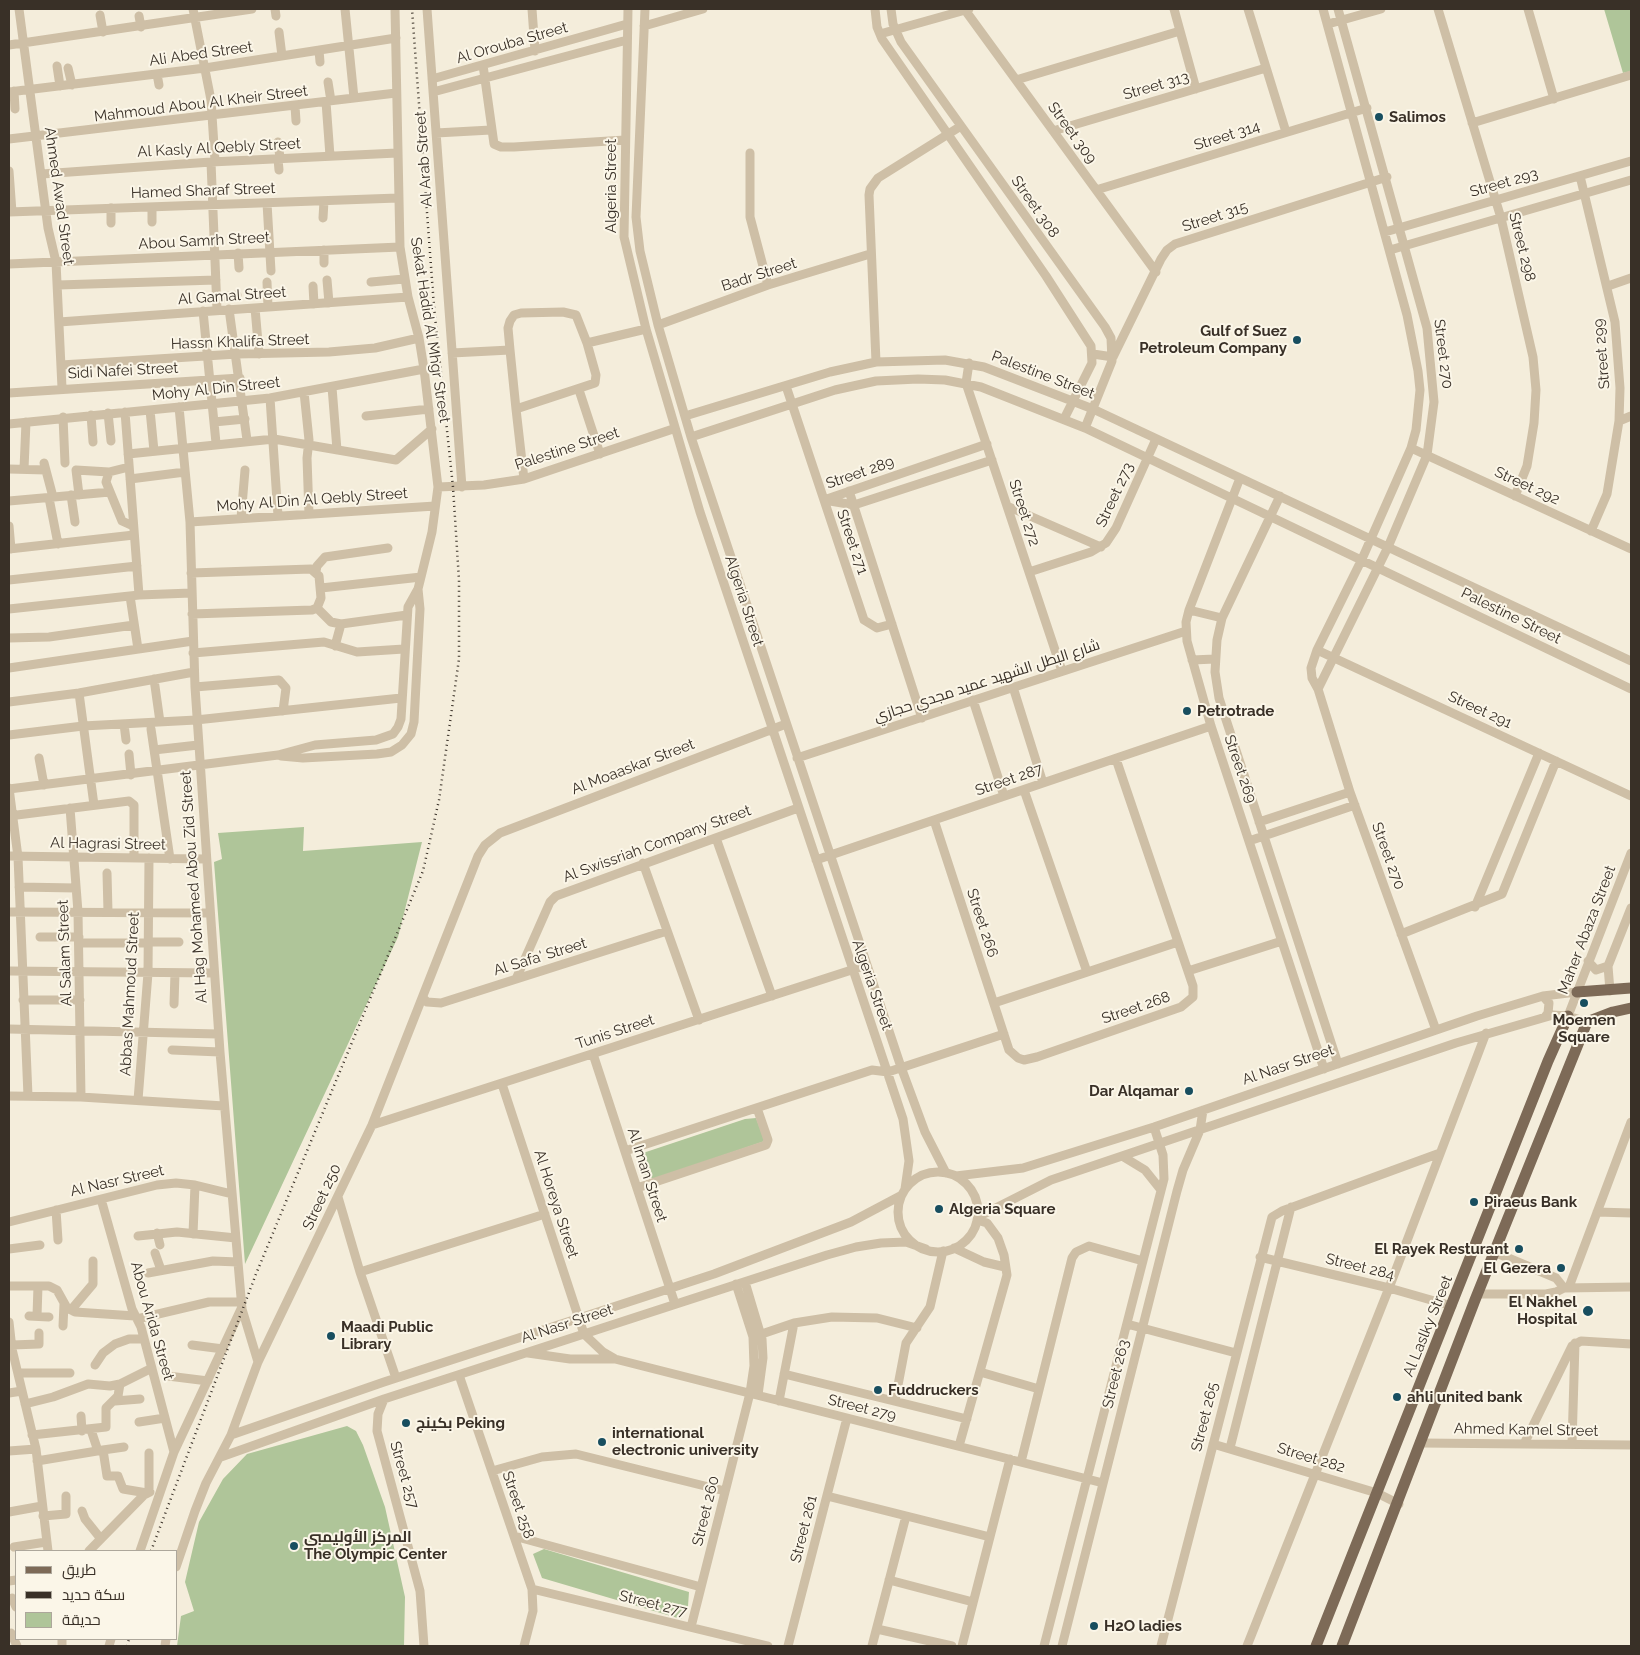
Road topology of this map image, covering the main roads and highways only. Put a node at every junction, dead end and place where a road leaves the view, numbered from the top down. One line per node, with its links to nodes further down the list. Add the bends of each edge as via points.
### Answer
1 (1631, 988): 2 (main road, Al Nasr Street)
2 (1577, 992)
3 (1631, 1008): 6 (main road, via 1587,1022)
4 (1568, 1016): 5 (main road, Al Laslky Street)
5 (1548, 1061): 6 (main road); 7 (main road, Al Laslky Street)
6 (1568, 1070): 8 (main road)
7 (1316, 1646)
8 (1342, 1646)

